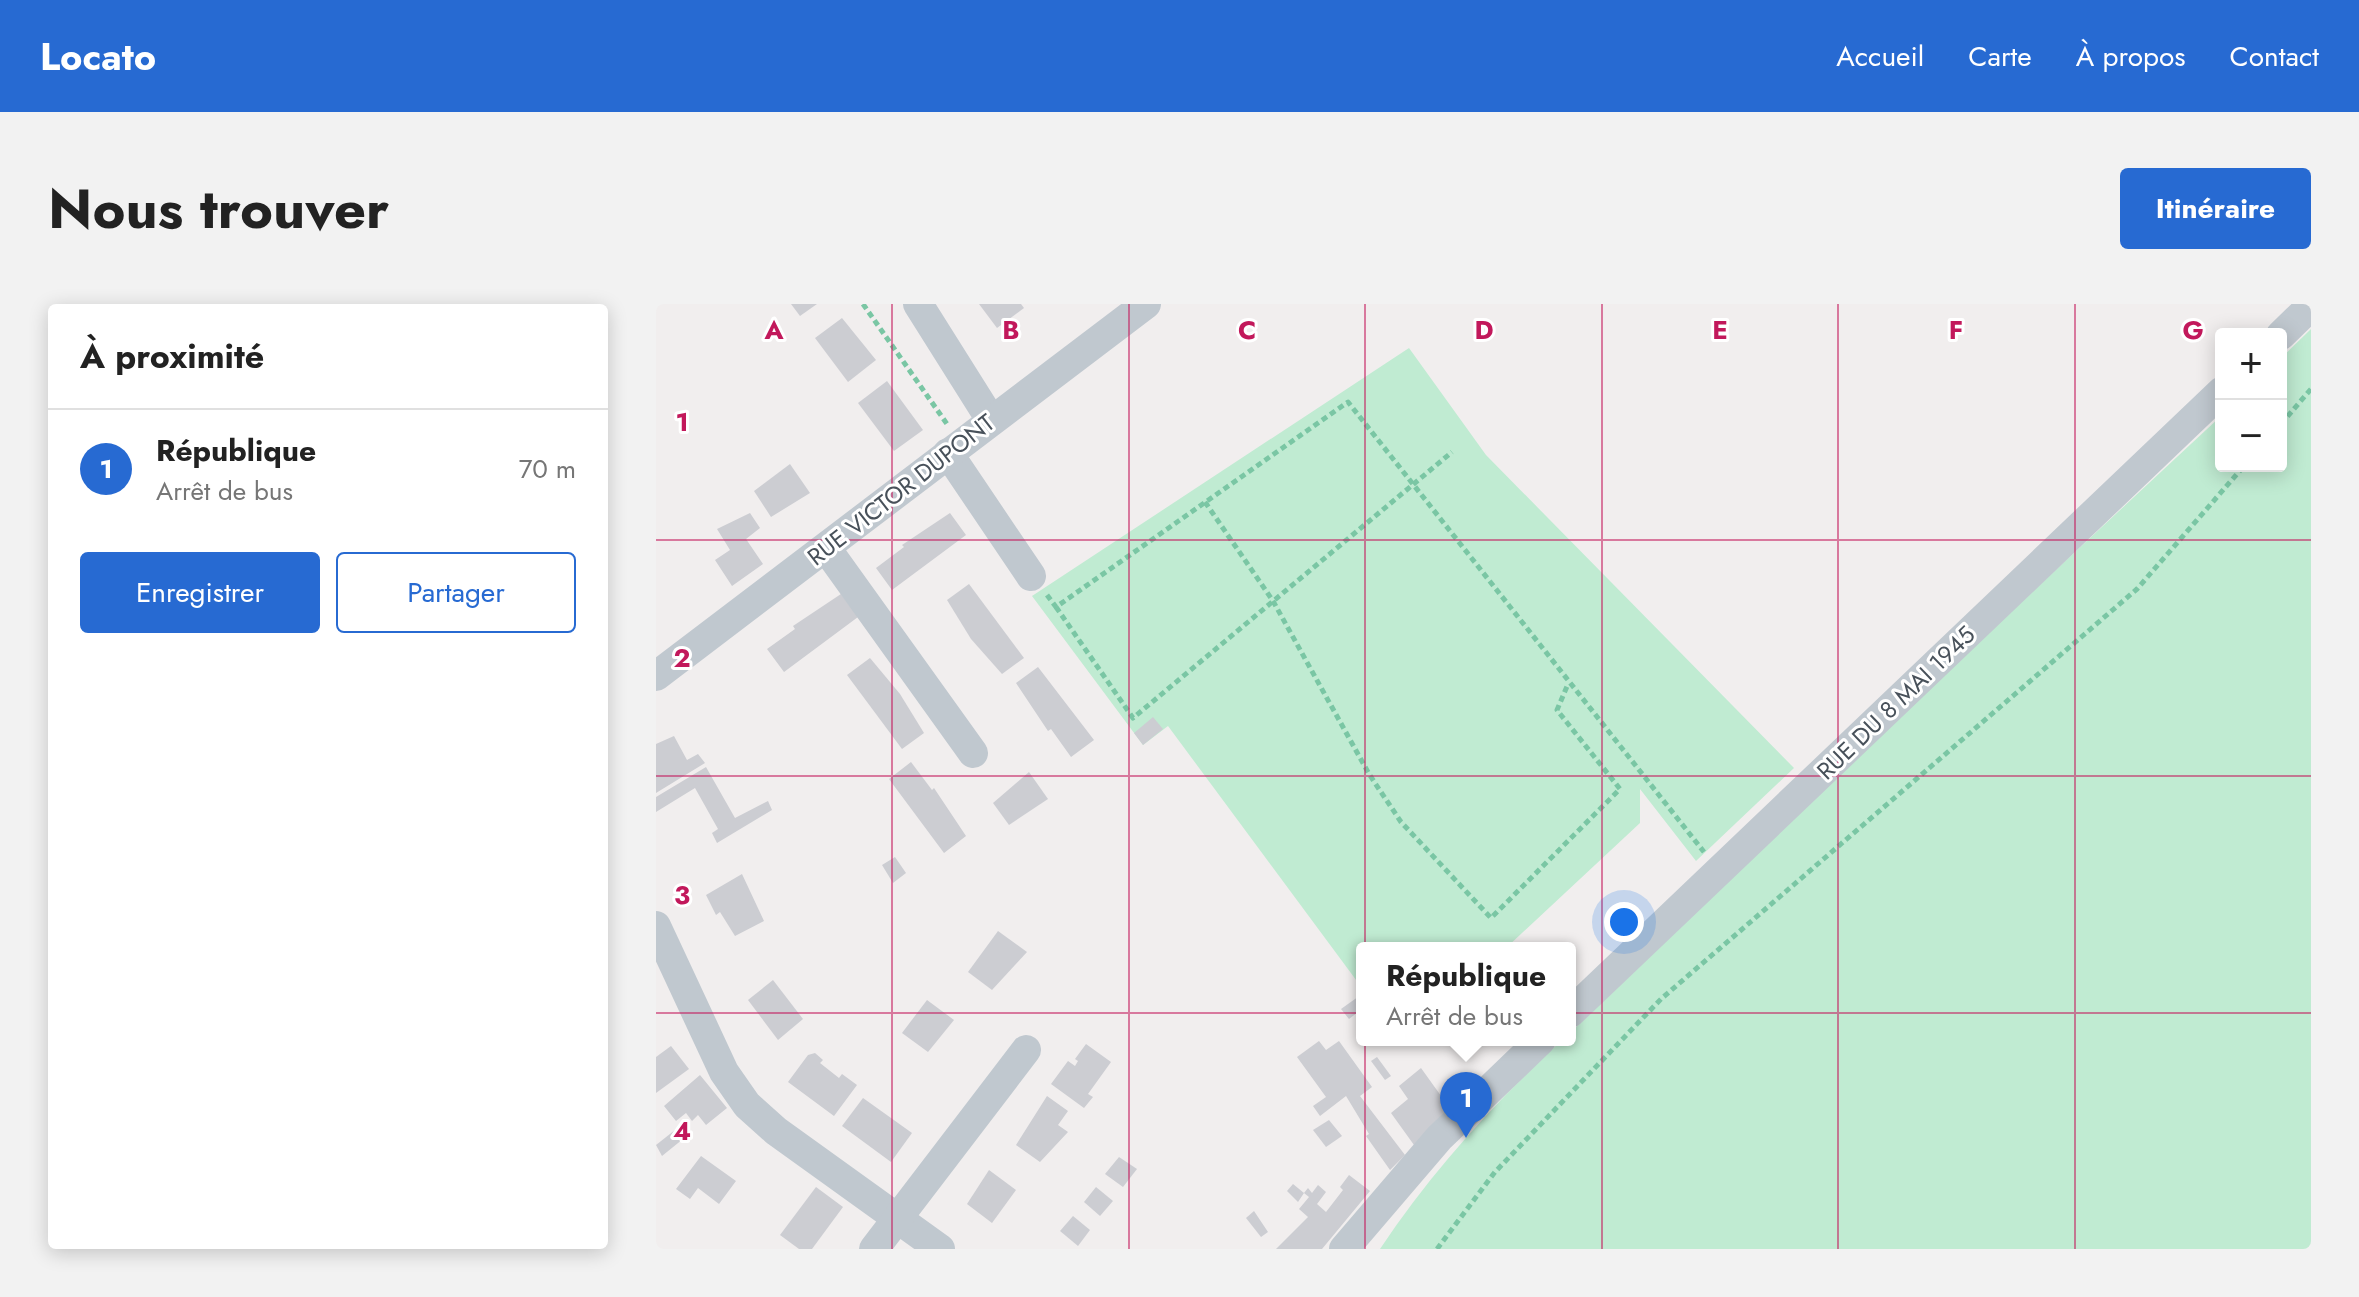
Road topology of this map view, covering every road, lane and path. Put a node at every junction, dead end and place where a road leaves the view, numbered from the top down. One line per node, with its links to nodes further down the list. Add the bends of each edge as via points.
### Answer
1 (863, 304): 10 (path)
2 (918, 304): 9 (street)
3 (1146, 304): 9 (street, RUE VICTOR DUPONT)
4 (2311, 306): 5 (street)
5 (2287, 329)
6 (2311, 389): 8 (path)
7 (2215, 398): 22 (street, RUE DU 8 MAI 1945)
8 (2287, 417)
9 (991, 420): 10 (street, RUE VICTOR DUPONT)
10 (954, 448): 15 (street, RUE VICTOR DUPONT); 16 (street)
11 (1452, 452): 13 (path)
12 (2239, 472): 31 (path, via 2137,589 1661,999 1495,1172)
13 (1412, 484): 14 (path, via 1348,402); 17 (path); 20 (path)
14 (1205, 502): 17 (path); 18 (path)
15 (826, 548): 19 (street, RUE VICTOR DUPONT); 21 (street)
16 (1031, 576): 18 (path)
17 (1273, 601): 18 (path, via 1133,718); 20 (path, via 1401,822 1491,918 1620,789 1557,710)
18 (1056, 607)
19 (656, 676)
20 (1568, 684): 22 (path)
21 (973, 753)
22 (1721, 870): 24 (street, RUE DU 8 MAI 1945)
23 (656, 926): 27 (street, via 724,1072 747,1105)
24 (1576, 1007)
25 (1535, 1046): 30 (street, via 1439,1138)
26 (1026, 1050): 27 (street)
27 (899, 1218): 28 (street); 29 (street)
28 (874, 1249)
29 (940, 1249)
30 (1344, 1249)
31 (1437, 1249)

